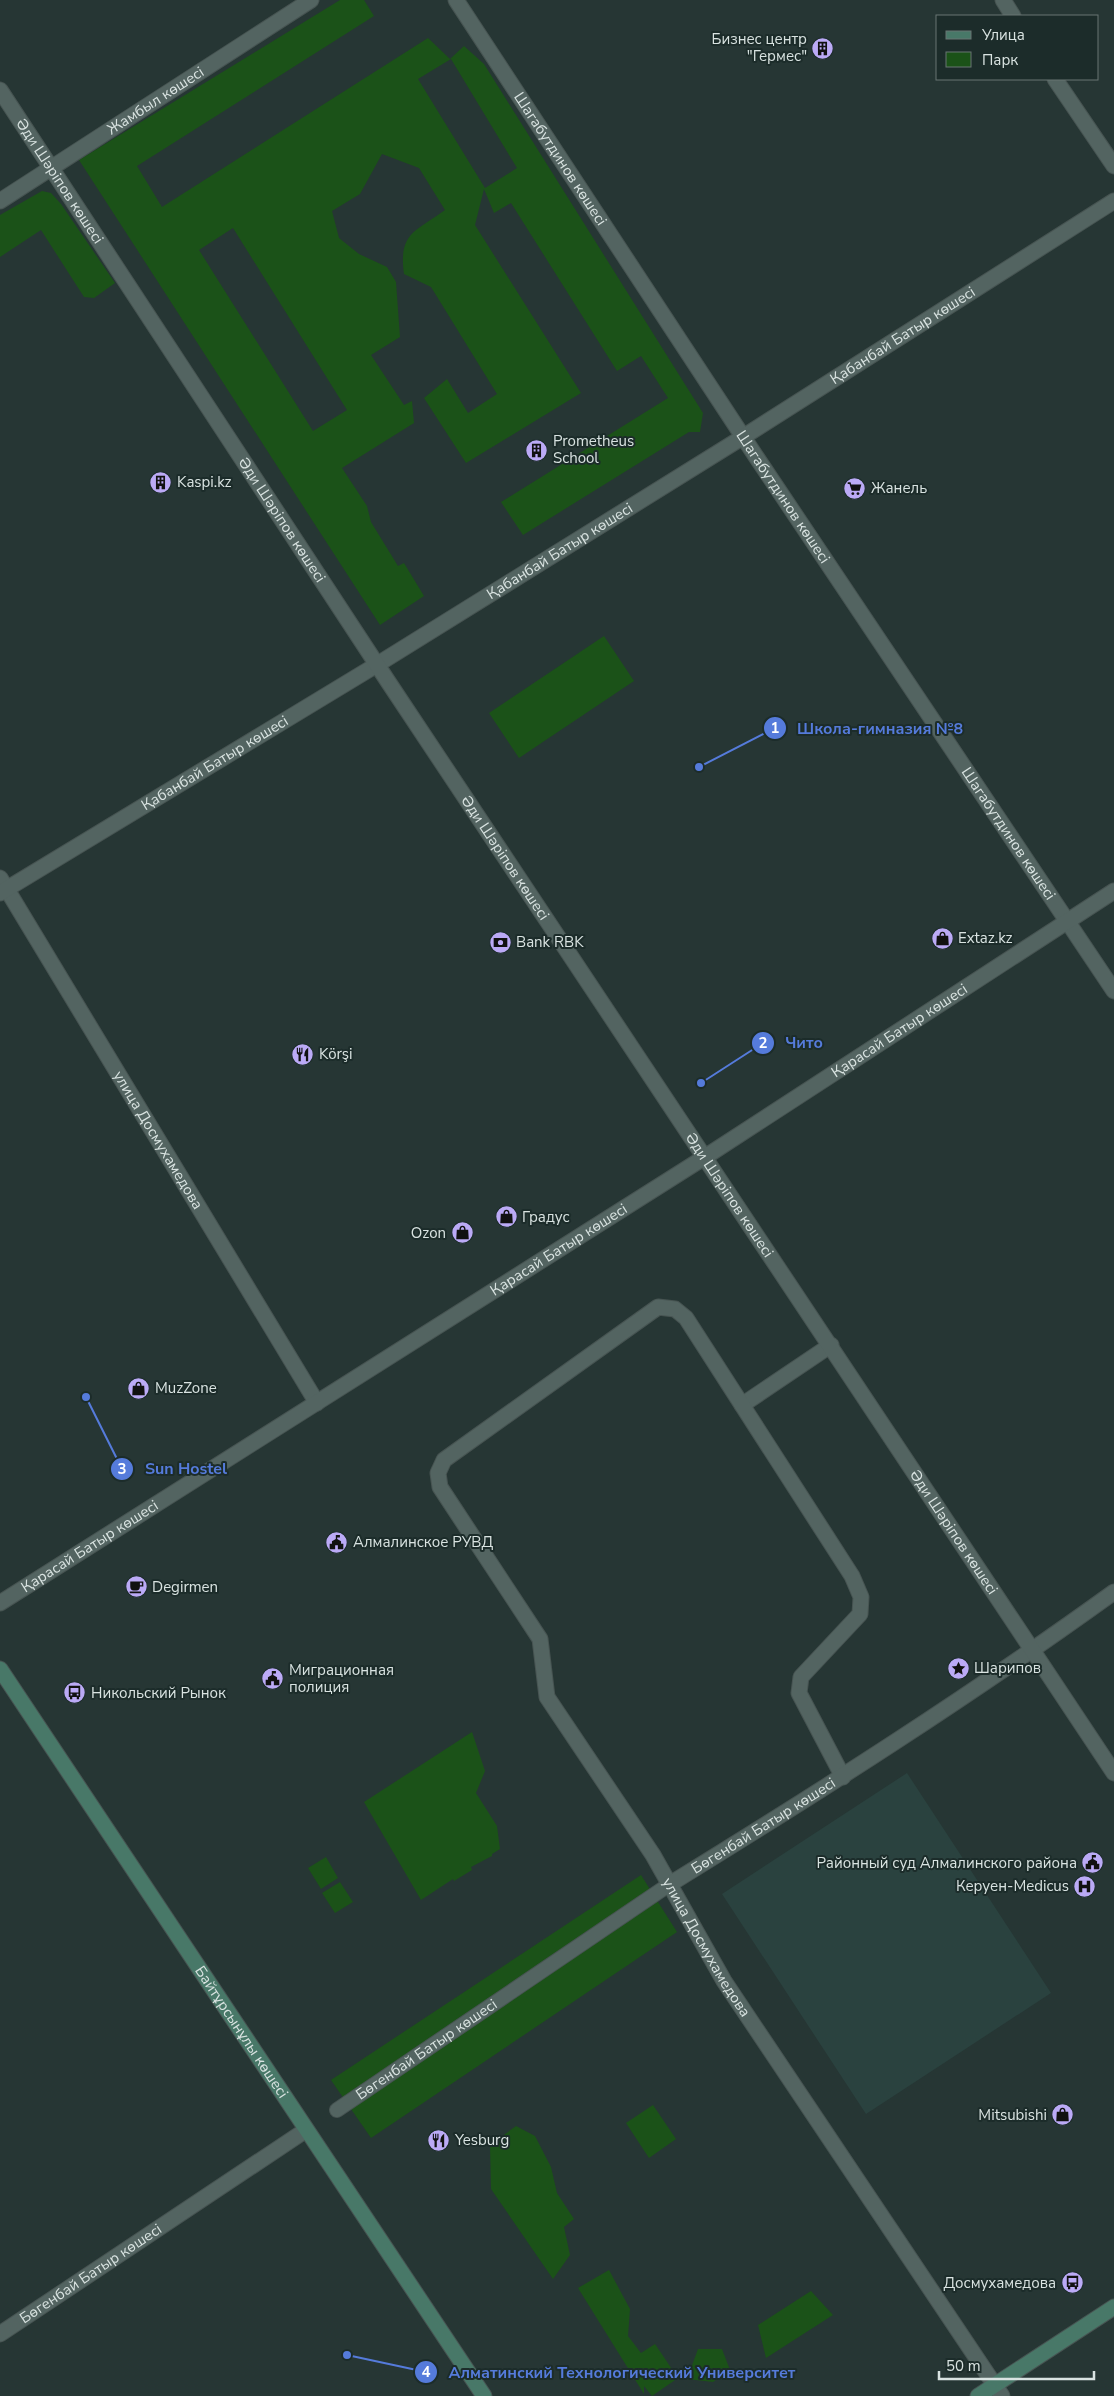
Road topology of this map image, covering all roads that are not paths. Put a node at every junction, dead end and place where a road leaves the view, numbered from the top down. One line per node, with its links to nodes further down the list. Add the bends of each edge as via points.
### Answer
1 (311, 0): 8 (street, Жамбыл көшесі)
2 (456, 0): 11 (street, Шагабутдинов көшесі)
3 (1003, 0): 4 (street)
4 (1013, 15)
5 (1056, 80): 7 (street)
6 (0, 90): 8 (street, Әди Шәріпов көшесі)
7 (1114, 166)
8 (50, 167): 9 (street, Жамбыл көшесі); 12 (street, Әди Шәріпов көшесі)
9 (0, 201)
10 (1114, 201): 11 (street, Қабанбай Батыр көшесі)
11 (743, 437): 12 (street, Қабанбай Батыр көшесі); 15 (street, Шагабутдинов көшесі)
12 (378, 664): 13 (street, Қабанбай Батыр көшесі); 17 (street, Әди Шәріпов көшесі)
13 (2, 887): 19 (street, улица Досмухамедова)
14 (1114, 891): 15 (street, Қарасай Батыр көшесі)
15 (1066, 921): 16 (street, Шагабутдинов көшесі); 17 (street, Қарасай Батыр көшесі)
16 (1114, 991)
17 (706, 1157): 18 (street, Әди Шәріпов көшесі); 19 (street, Қарасай Батыр көшесі)
18 (831, 1345): 20 (street); 23 (street, Әди Шәріпов көшесі)
19 (317, 1403): 22 (street, Қарасай Батыр көшесі)
20 (742, 1405): 26 (street, via 852,1576 861,1597 860,1614 801,1677 799,1693); 27 (street, улица Досмухамедова, via 686,1318 675,1309 658,1307 444,1460 438,1473 440,1487 540,1640 548,1697)
21 (1114, 1592): 23 (street, Бөгенбай Батыр көшесі)
22 (0, 1603)
23 (1033, 1651): 25 (street, Әди Шәріпов көшесі); 26 (street, Бөгенбай Батыр көшесі)
24 (0, 1669): 29 (main road, Байтұрсынұлы көшесі)
25 (1114, 1773)
26 (843, 1777): 27 (street, Бөгенбай Батыр көшесі)
27 (670, 1884): 28 (street, Бөгенбай Батыр көшесі); 32 (street, улица Досмухамедова, via 724,1981)
28 (337, 2110)
29 (306, 2130): 31 (street, Бөгенбай Батыр көшесі); 33 (main road, Байтұрсынұлы көшесі)
30 (1114, 2307): 32 (main road)
31 (0, 2334)
32 (999, 2391): 34 (main road)
33 (484, 2396)
34 (978, 2396)

